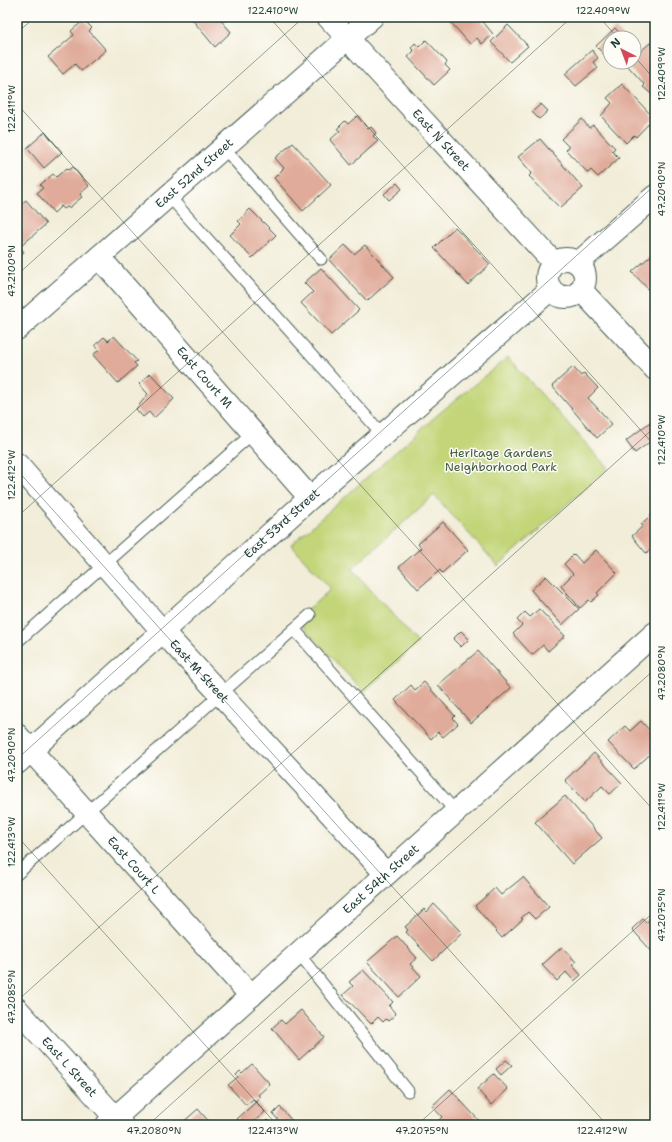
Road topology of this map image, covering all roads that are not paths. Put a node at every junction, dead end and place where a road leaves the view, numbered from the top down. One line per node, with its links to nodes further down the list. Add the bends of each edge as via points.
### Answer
1 (328, 17): 3 (street, East N Street)
2 (372, 17): 3 (street, East 52nd Street)
3 (348, 39): 4 (street, East 52nd Street); 9 (street, East N Street)
4 (223, 148): 5 (street, East 52nd Street); 8 (lane)
5 (168, 196): 7 (street, East 52nd Street); 16 (lane)
6 (655, 196): 10 (street)
7 (99, 257): 13 (street, East 52nd Street); 15 (street, East Court M)
8 (321, 259)
9 (554, 263): 10 (street, via 566,259); 11 (street, via 548,273 548,284)
10 (578, 263): 12 (street, via 585,279)
11 (551, 289): 12 (street, via 565,297); 16 (street, East 53rd Street)
12 (581, 290): 14 (street)
13 (17, 330)
14 (655, 369)
15 (253, 433): 18 (street, East Court M); 19 (lane)
16 (383, 435): 18 (street, East 53rd Street)
17 (17, 464): 19 (street, East M Street)
18 (310, 498): 22 (street, East 53rd Street)
19 (104, 565): 22 (street, East M Street); 24 (lane)
20 (310, 615): 21 (lane)
21 (294, 629): 25 (lane); 27 (lane)
22 (163, 632): 25 (street, East M Street); 26 (street, East 53rd Street)
23 (655, 633): 27 (street, East 54th Street)
24 (17, 642)
25 (220, 694): 28 (lane); 30 (street, East M Street)
26 (22, 750): 28 (street, East Court L)
27 (456, 812): 30 (street, East 54th Street)
28 (86, 813): 29 (lane); 32 (street, East Court L)
29 (17, 874)
30 (386, 874): 31 (street, East 54th Street)
31 (298, 953): 32 (street, East 54th Street); 34 (lane)
32 (251, 996): 35 (street, East 54th Street)
33 (17, 1009): 35 (street, East L Street)
34 (408, 1091)
35 (115, 1122)

